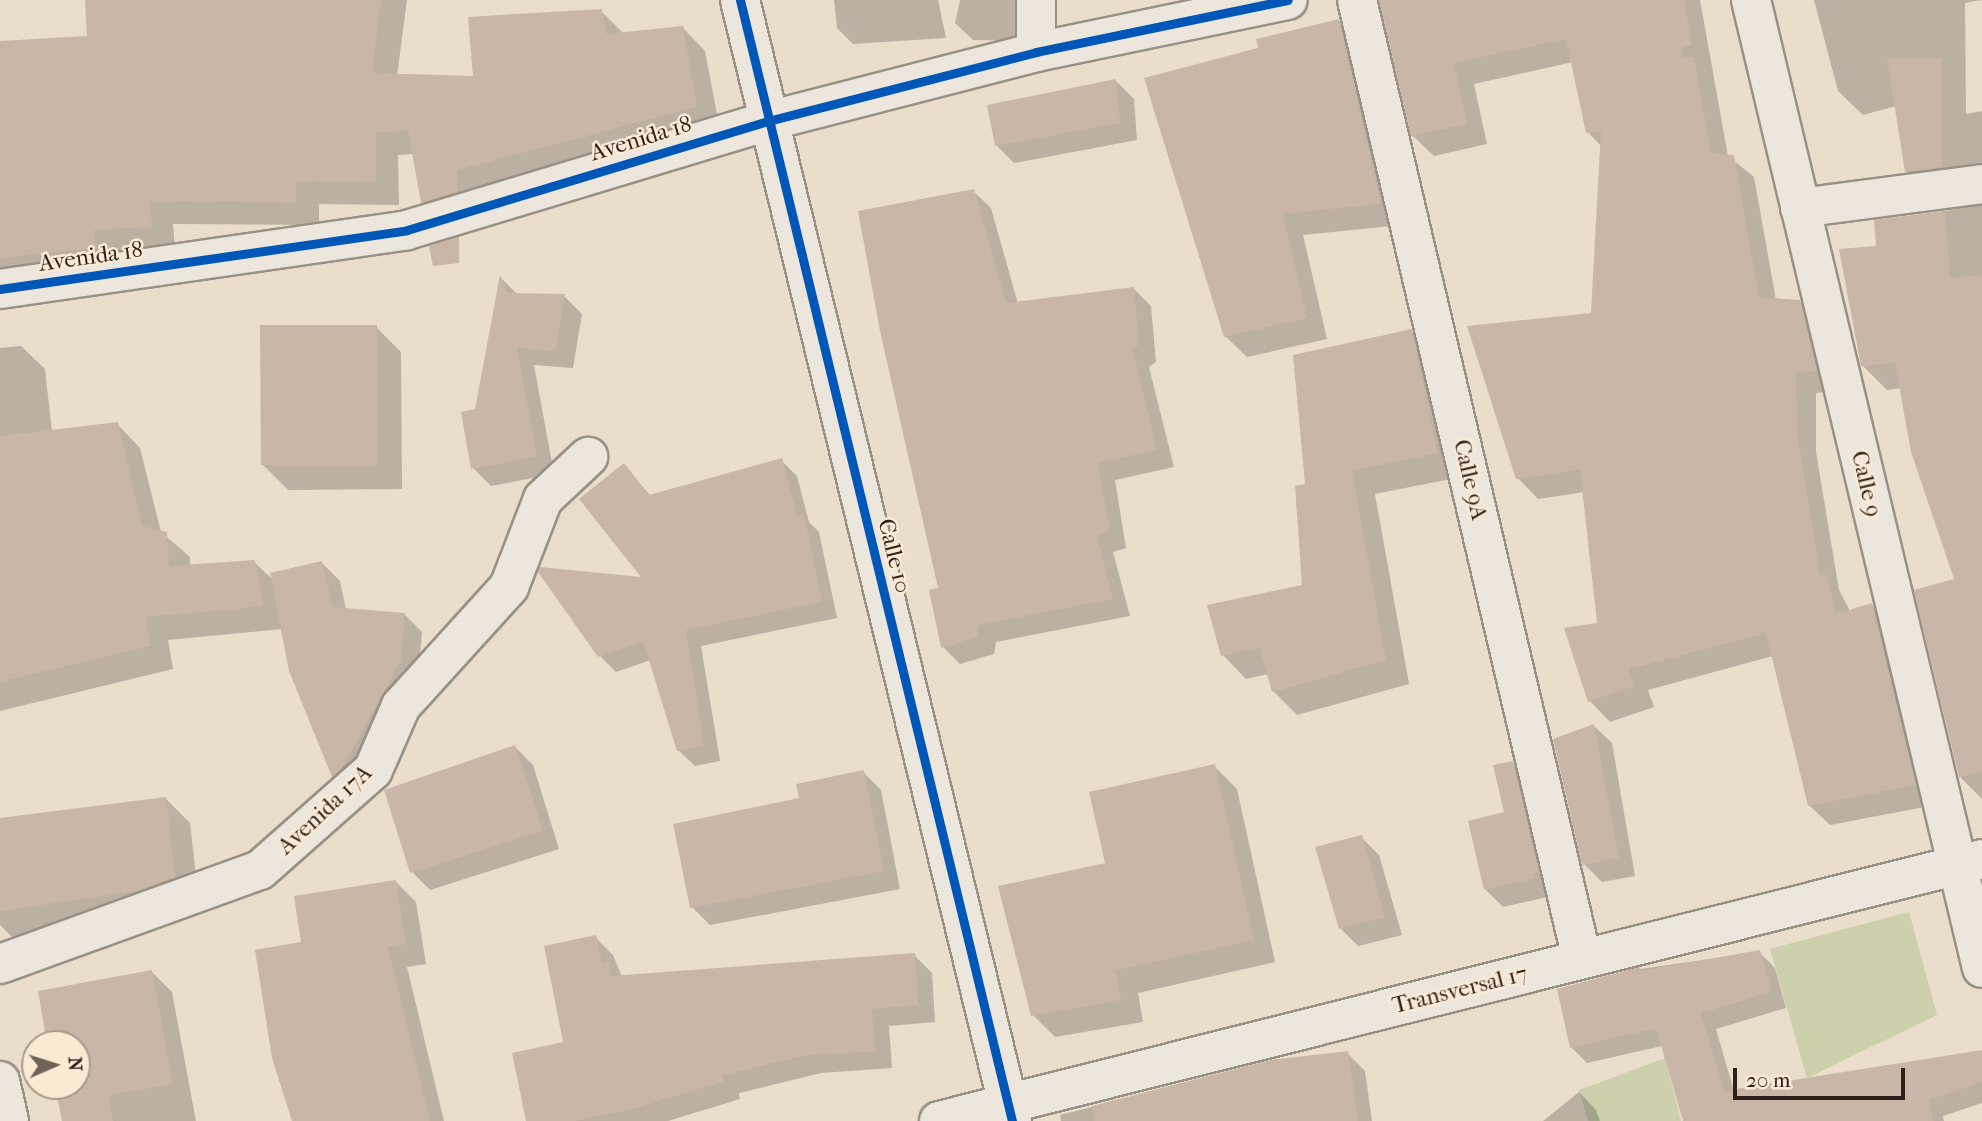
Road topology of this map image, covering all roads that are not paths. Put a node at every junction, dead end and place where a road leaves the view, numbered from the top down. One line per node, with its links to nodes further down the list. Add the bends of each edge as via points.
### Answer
1 (740, 0): 7 (street, Calle 10)
2 (1036, 0): 6 (street)
3 (1289, 0): 6 (street, Avenida 18)
4 (1357, 0): 13 (street, Calle 9A)
5 (1751, 0): 9 (street, Calle 9)
6 (1036, 52): 7 (street, Avenida 18)
7 (768, 121): 10 (street, Avenida 18, via 407,230); 17 (street, Calle 10)
8 (1982, 184): 9 (street)
9 (1800, 208): 12 (street, Calle 9)
10 (0, 289)
11 (588, 457): 14 (street, Avenida 17A, via 543,499 509,587 401,706 373,769 260,870)
12 (1970, 862): 13 (street, Transversal 17); 15 (street, Calle 9)
13 (1582, 959): 17 (street, Transversal 17)
14 (0, 964)
15 (1982, 968)
16 (0, 1081): 18 (street)
17 (1010, 1112): 19 (street, Transversal 17)
18 (9, 1121)
19 (939, 1121)

